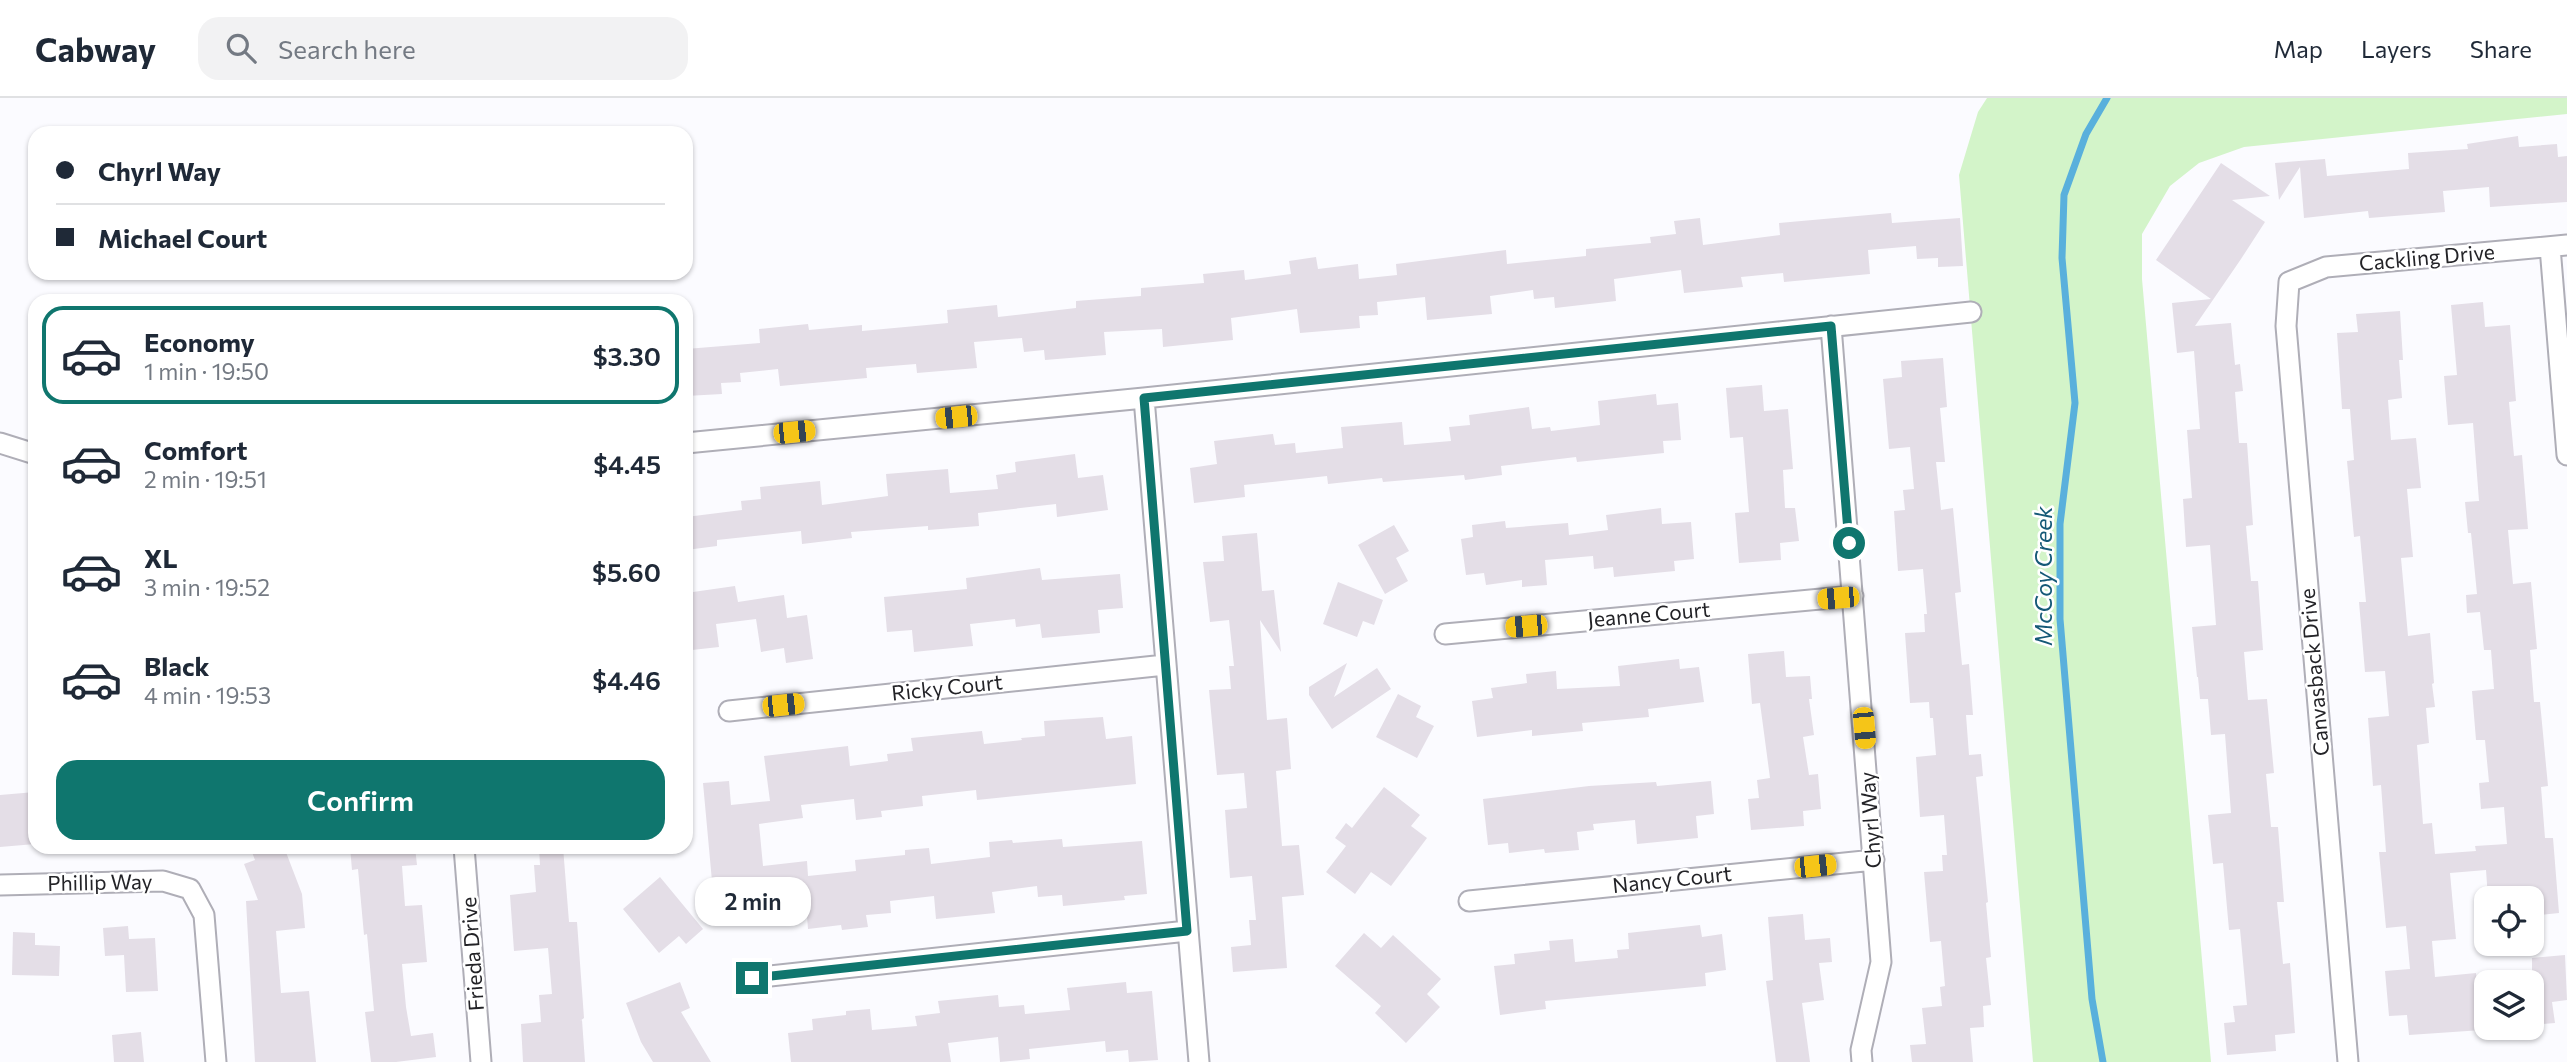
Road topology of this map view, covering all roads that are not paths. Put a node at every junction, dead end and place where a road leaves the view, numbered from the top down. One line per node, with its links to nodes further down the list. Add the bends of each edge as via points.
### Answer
1 (2558, 246): 2 (street, Cackling Drive, via 2326,267); 9 (street)
2 (2289, 282): 24 (street, Canvasback Drive, via 2286,326)
3 (1971, 312): 4 (street)
4 (1831, 326): 5 (street); 10 (street, Chyrl Way)
5 (1144, 398): 6 (street); 12 (street)
6 (693, 442)
7 (0, 443): 8 (street)
8 (28, 452)
9 (2567, 455)
10 (1853, 596): 11 (street, Jeanne Court); 15 (street, Chyrl Way)
11 (1446, 634)
12 (1165, 665): 13 (street, Ricky Court); 18 (street)
13 (729, 711)
14 (465, 854): 21 (street, Frieda Drive)
15 (1874, 860): 17 (street, Nancy Court); 23 (street, Chyrl Way, via 1881,962)
16 (0, 885): 20 (street, Phillip Way, via 163,881 190,889 204,915)
17 (1469, 901)
18 (1187, 931): 19 (street); 22 (street)
19 (752, 978)
20 (216, 1062)
21 (481, 1062)
22 (1199, 1062)
23 (1862, 1062)
24 (2348, 1062)

